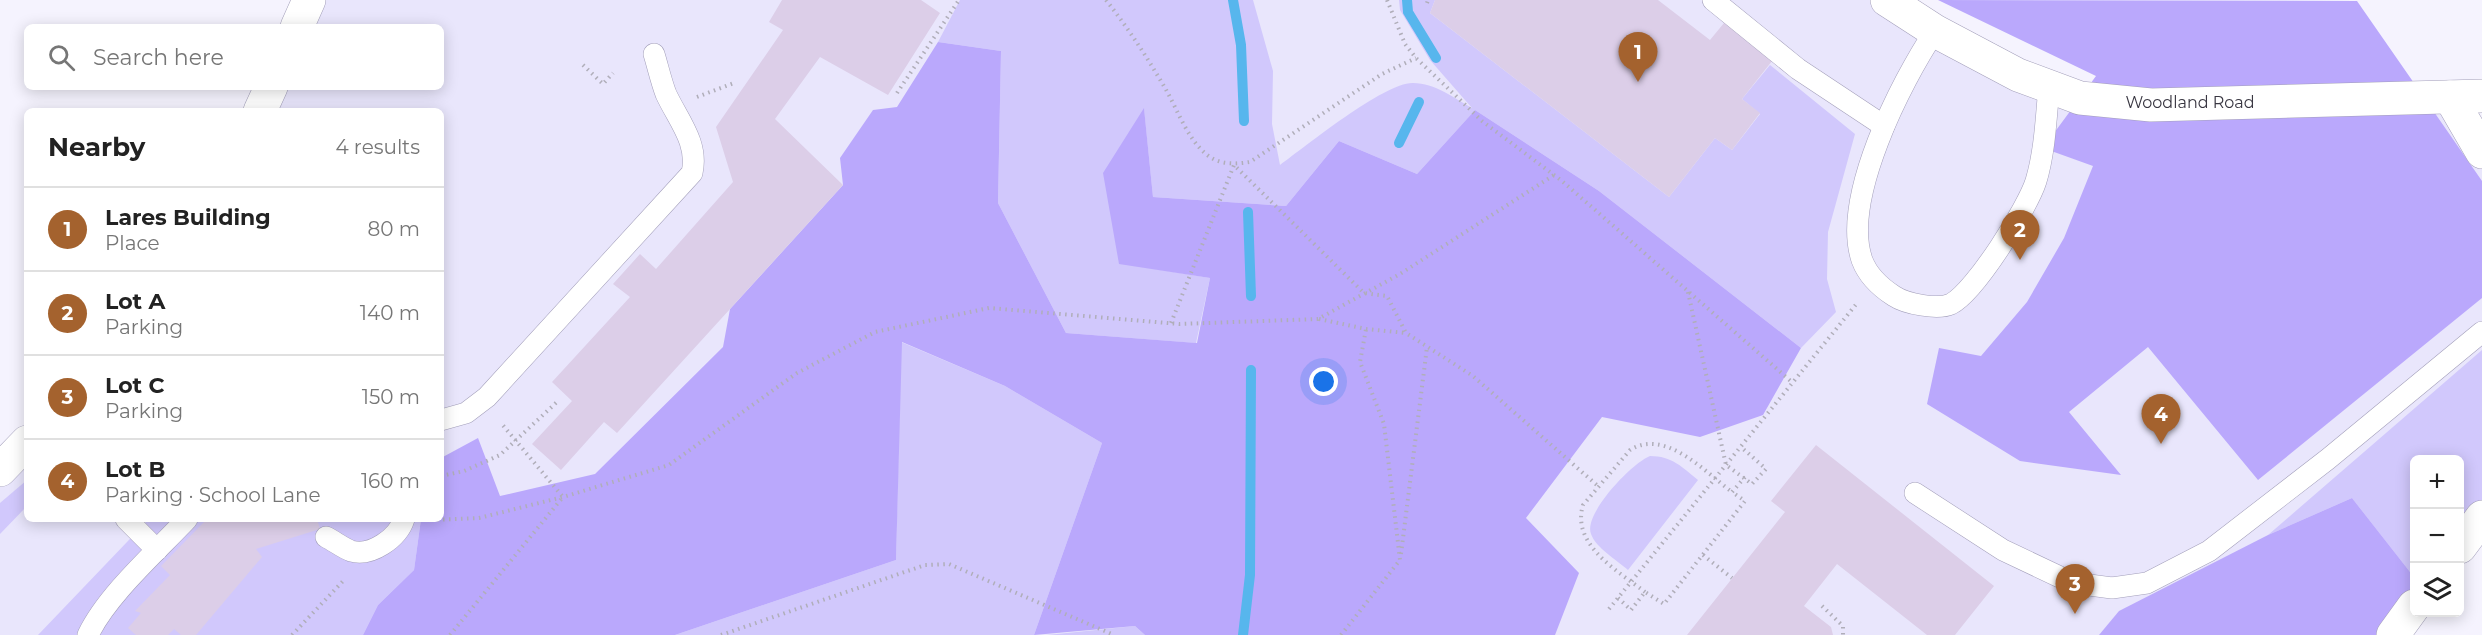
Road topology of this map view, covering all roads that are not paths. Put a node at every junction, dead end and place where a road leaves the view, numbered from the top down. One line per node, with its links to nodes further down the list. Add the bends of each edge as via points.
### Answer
1 (309, 0): 4 (street)
2 (1713, 0): 12 (lane, via 1798,69)
3 (1887, 0): 5 (street, Woodland Road)
4 (298, 24)
5 (1935, 32): 7 (street, Woodland Road); 12 (lane, via 1913,64)
6 (654, 54): 15 (lane, via 666,95 693,146 692,172 487,397 466,413)
7 (2049, 87): 10 (street, Woodland Road, via 2080,98 2151,105); 12 (lane, via 2036,182 2009,232 1974,282 1951,304 1928,306 1900,300 1878,286 1862,260 1857,219)
8 (270, 90): 11 (street)
9 (2482, 96): 10 (street, Woodland Road)
10 (2450, 97): 13 (street)
11 (261, 108)
12 (1884, 126)
13 (2482, 152)
14 (2482, 332): 18 (lane, via 2209,551 2147,583 2112,588 2062,578 2003,550)
15 (444, 419)
16 (24, 445): 17 (street)
17 (0, 470)
18 (1915, 493)
19 (2482, 517): 24 (street)
20 (129, 522): 25 (lane)
21 (184, 522): 25 (lane)
22 (402, 523): 23 (lane, via 387,541 367,551 352,551)
23 (326, 537)
24 (2464, 542)
25 (158, 550): 27 (lane, via 111,602)
26 (2410, 613): 28 (street)
27 (88, 635)
28 (2393, 635)

